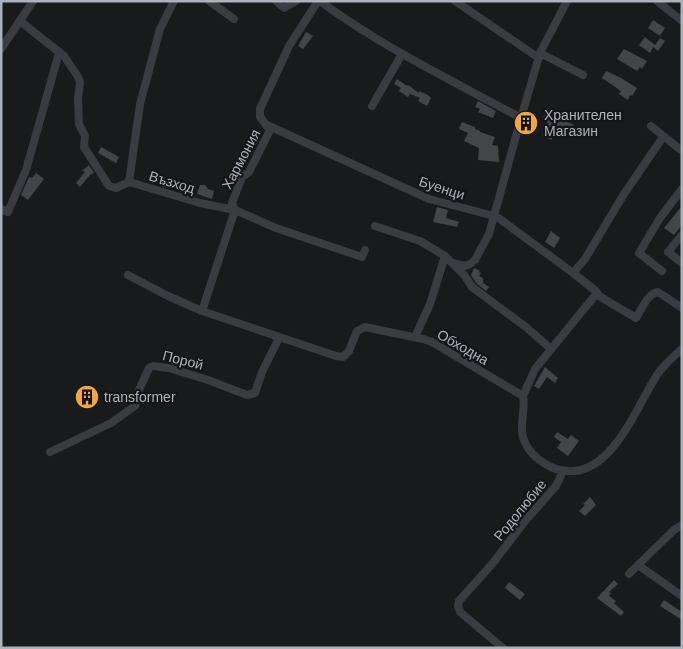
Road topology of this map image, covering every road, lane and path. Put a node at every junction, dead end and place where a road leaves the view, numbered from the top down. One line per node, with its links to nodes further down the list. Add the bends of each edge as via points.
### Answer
1 (33, 1): 12 (street)
2 (174, 1): 24 (street, via 160,29 140,104)
3 (209, 1): 10 (street)
4 (276, 1): 5 (street, via 284,8)
5 (296, 1)
6 (319, 1): 15 (street); 20 (street, Хармония, via 289,46 260,109 260,117)
7 (455, 1): 16 (street)
8 (567, 1): 16 (street)
9 (656, 1): 11 (street)
10 (234, 19)
11 (682, 21)
12 (20, 22): 13 (street); 14 (street)
13 (1, 49)
14 (59, 53): 24 (street, Възход, via 71,64 80,82 79,124 85,136 84,147 109,186 116,188); 27 (street, via 26,170)
15 (402, 54): 18 (street); 19 (street)
16 (540, 56): 17 (street); 19 (street)
17 (583, 75)
18 (372, 106)
19 (520, 118): 28 (street)
20 (268, 125): 26 (street, Хармония, via 269,134 249,172 242,177 232,203); 28 (street, Буенци, via 430,199)
21 (651, 126): 22 (street)
22 (663, 137): 23 (street); 36 (street)
23 (682, 151)
24 (130, 182): 26 (street, Възход)
25 (682, 189): 35 (street, via 639,253)
26 (235, 210): 31 (street, Възход, via 276,228 362,257); 40 (street, Хармония)
27 (5, 211)
28 (494, 216): 33 (street, via 489,234 475,260 465,266); 36 (street, Буенци)
29 (374, 226): 32 (street, via 420,241)
30 (681, 237): 34 (street, via 668,252)
31 (364, 250)
32 (446, 256): 33 (street); 41 (street)
33 (452, 263): 43 (street, via 472,287)
34 (682, 263)
35 (662, 271)
36 (573, 274): 38 (street, Буенци)
37 (128, 275): 40 (street)
38 (597, 293): 39 (street, Буенци, via 636,318 653,293 658,292); 43 (street)
39 (682, 308)
40 (202, 311): 42 (street)
41 (415, 337): 42 (street, Обходна, via 365,327 356,331 349,351 343,356); 45 (street, Обходна, via 432,342)
42 (279, 338): 46 (street, Порой, via 255,393 246,395 208,380 153,366 149,368 135,406 111,423)
43 (551, 349): 45 (street, via 535,369)
44 (682, 349): 47 (street, Родолюбие, via 654,378 624,434 607,453 592,466)
45 (523, 396): 47 (street, via 522,430 526,445 540,461)
46 (50, 452)
47 (563, 471): 52 (street, Родолюбие, via 556,486 459,601 460,612)
48 (682, 525): 49 (street)
49 (638, 564): 50 (street); 51 (street)
50 (629, 574)
51 (682, 596)
52 (503, 648)

